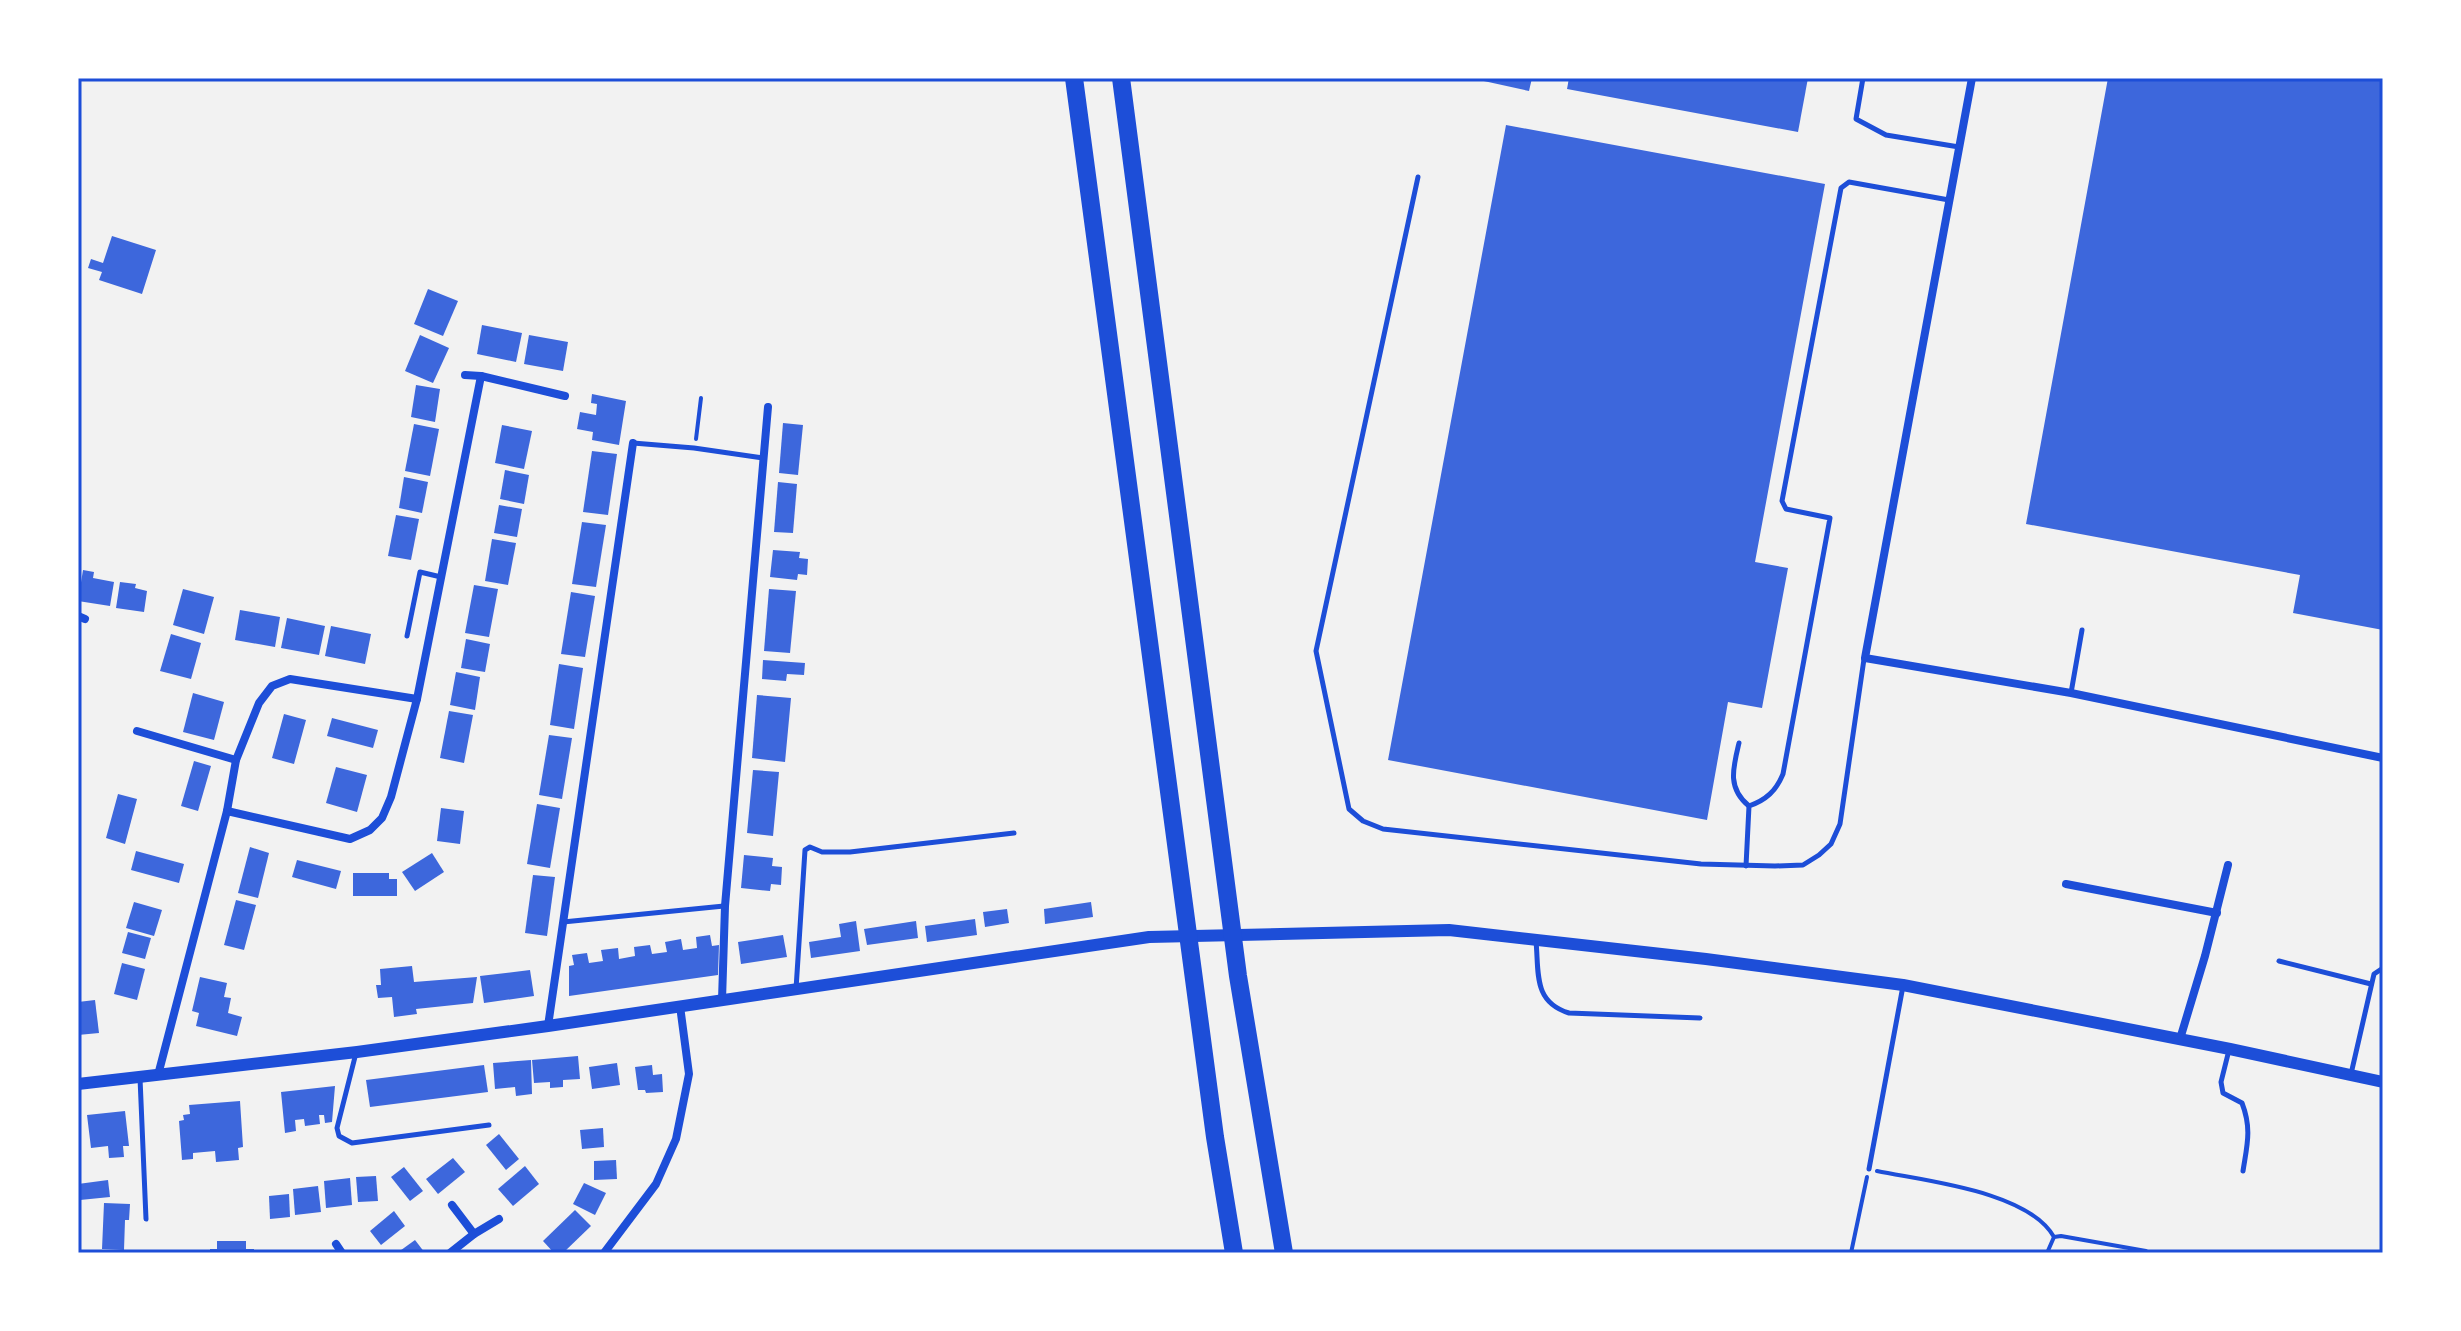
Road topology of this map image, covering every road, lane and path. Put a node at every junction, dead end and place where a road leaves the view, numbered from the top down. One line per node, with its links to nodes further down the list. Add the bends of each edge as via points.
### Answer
1 (1074, 78): 66 (highway)
2 (1121, 78): 67 (highway, via 1238,976)
3 (1863, 78): 5 (lane, via 1856,119 1886,135)
4 (1972, 78): 5 (street)
5 (1959, 147): 7 (street)
6 (1418, 177): 30 (lane, via 1316,651 1349,809 1383,829)
7 (1949, 200): 19 (street); 26 (lane, via 1849,182 1841,188 1782,501 1786,509 1830,518 1783,774 1766,800)
8 (465, 375): 9 (street)
9 (481, 376): 10 (street); 16 (street)
10 (565, 396)
11 (701, 398): 14 (path)
12 (768, 407): 15 (street)
13 (633, 443): 14 (lane); 34 (street)
14 (694, 448): 15 (lane)
15 (763, 458): 32 (street)
16 (442, 577): 18 (lane, via 420,572); 21 (street)
17 (2082, 630): 20 (lane)
18 (407, 636)
19 (1865, 658): 20 (street); 30 (lane, via 1840,824 1831,844 1803,865)
20 (2071, 693): 24 (street)
21 (417, 699): 25 (street, via 290,679 272,686 259,703); 27 (street, via 391,797 370,830 350,839)
22 (137, 731): 25 (street)
23 (1739, 743): 26 (lane, via 1732,781)
24 (2383, 758)
25 (236, 760): 27 (street)
26 (1749, 806): 30 (lane)
27 (227, 811): 48 (street)
28 (1014, 833): 40 (lane, via 850,852 805,850)
29 (2228, 865): 33 (street)
30 (1746, 866)
31 (2066, 884): 33 (street)
32 (725, 906): 34 (lane); 41 (street)
33 (2217, 913): 45 (street)
34 (562, 922): 44 (street)
35 (1536, 940): 39 (street); 40 (street, via 1449,930 1149,937); 43 (lane, via 1543,996 1556,1009)
36 (2279, 961): 38 (lane)
37 (2383, 968): 38 (lane)
38 (2371, 984): 49 (lane)
39 (1903, 985): 45 (street); 54 (lane)
40 (796, 990): 41 (street)
41 (722, 1000): 42 (street)
42 (680, 1006): 44 (street); 65 (street, via 689,1074 676,1139 656,1184)
43 (1700, 1018)
44 (548, 1026): 47 (street)
45 (2180, 1039): 46 (street)
46 (2230, 1049): 49 (street); 55 (lane, via 2221,1082 2223,1093 2242,1103 2249,1120)
47 (357, 1052): 48 (street); 53 (lane, via 338,1119 339,1136 352,1143)
48 (158, 1075): 50 (street)
49 (2351, 1075): 51 (street)
50 (140, 1077): 52 (street); 57 (lane)
51 (2383, 1082)
52 (78, 1084)
53 (489, 1125)
54 (1869, 1169): 60 (path, via 1984,1192 2041,1223); 68 (path)
55 (2243, 1171)
56 (452, 1205): 59 (street)
57 (146, 1219)
58 (499, 1219): 59 (street)
59 (474, 1234): 64 (street)
60 (2054, 1237): 62 (path); 69 (path)
61 (336, 1244): 63 (street)
62 (2146, 1251)
63 (342, 1253)
64 (450, 1253)
65 (604, 1253)
66 (1234, 1253)
67 (1284, 1253)
68 (1851, 1253)
69 (2047, 1253)

